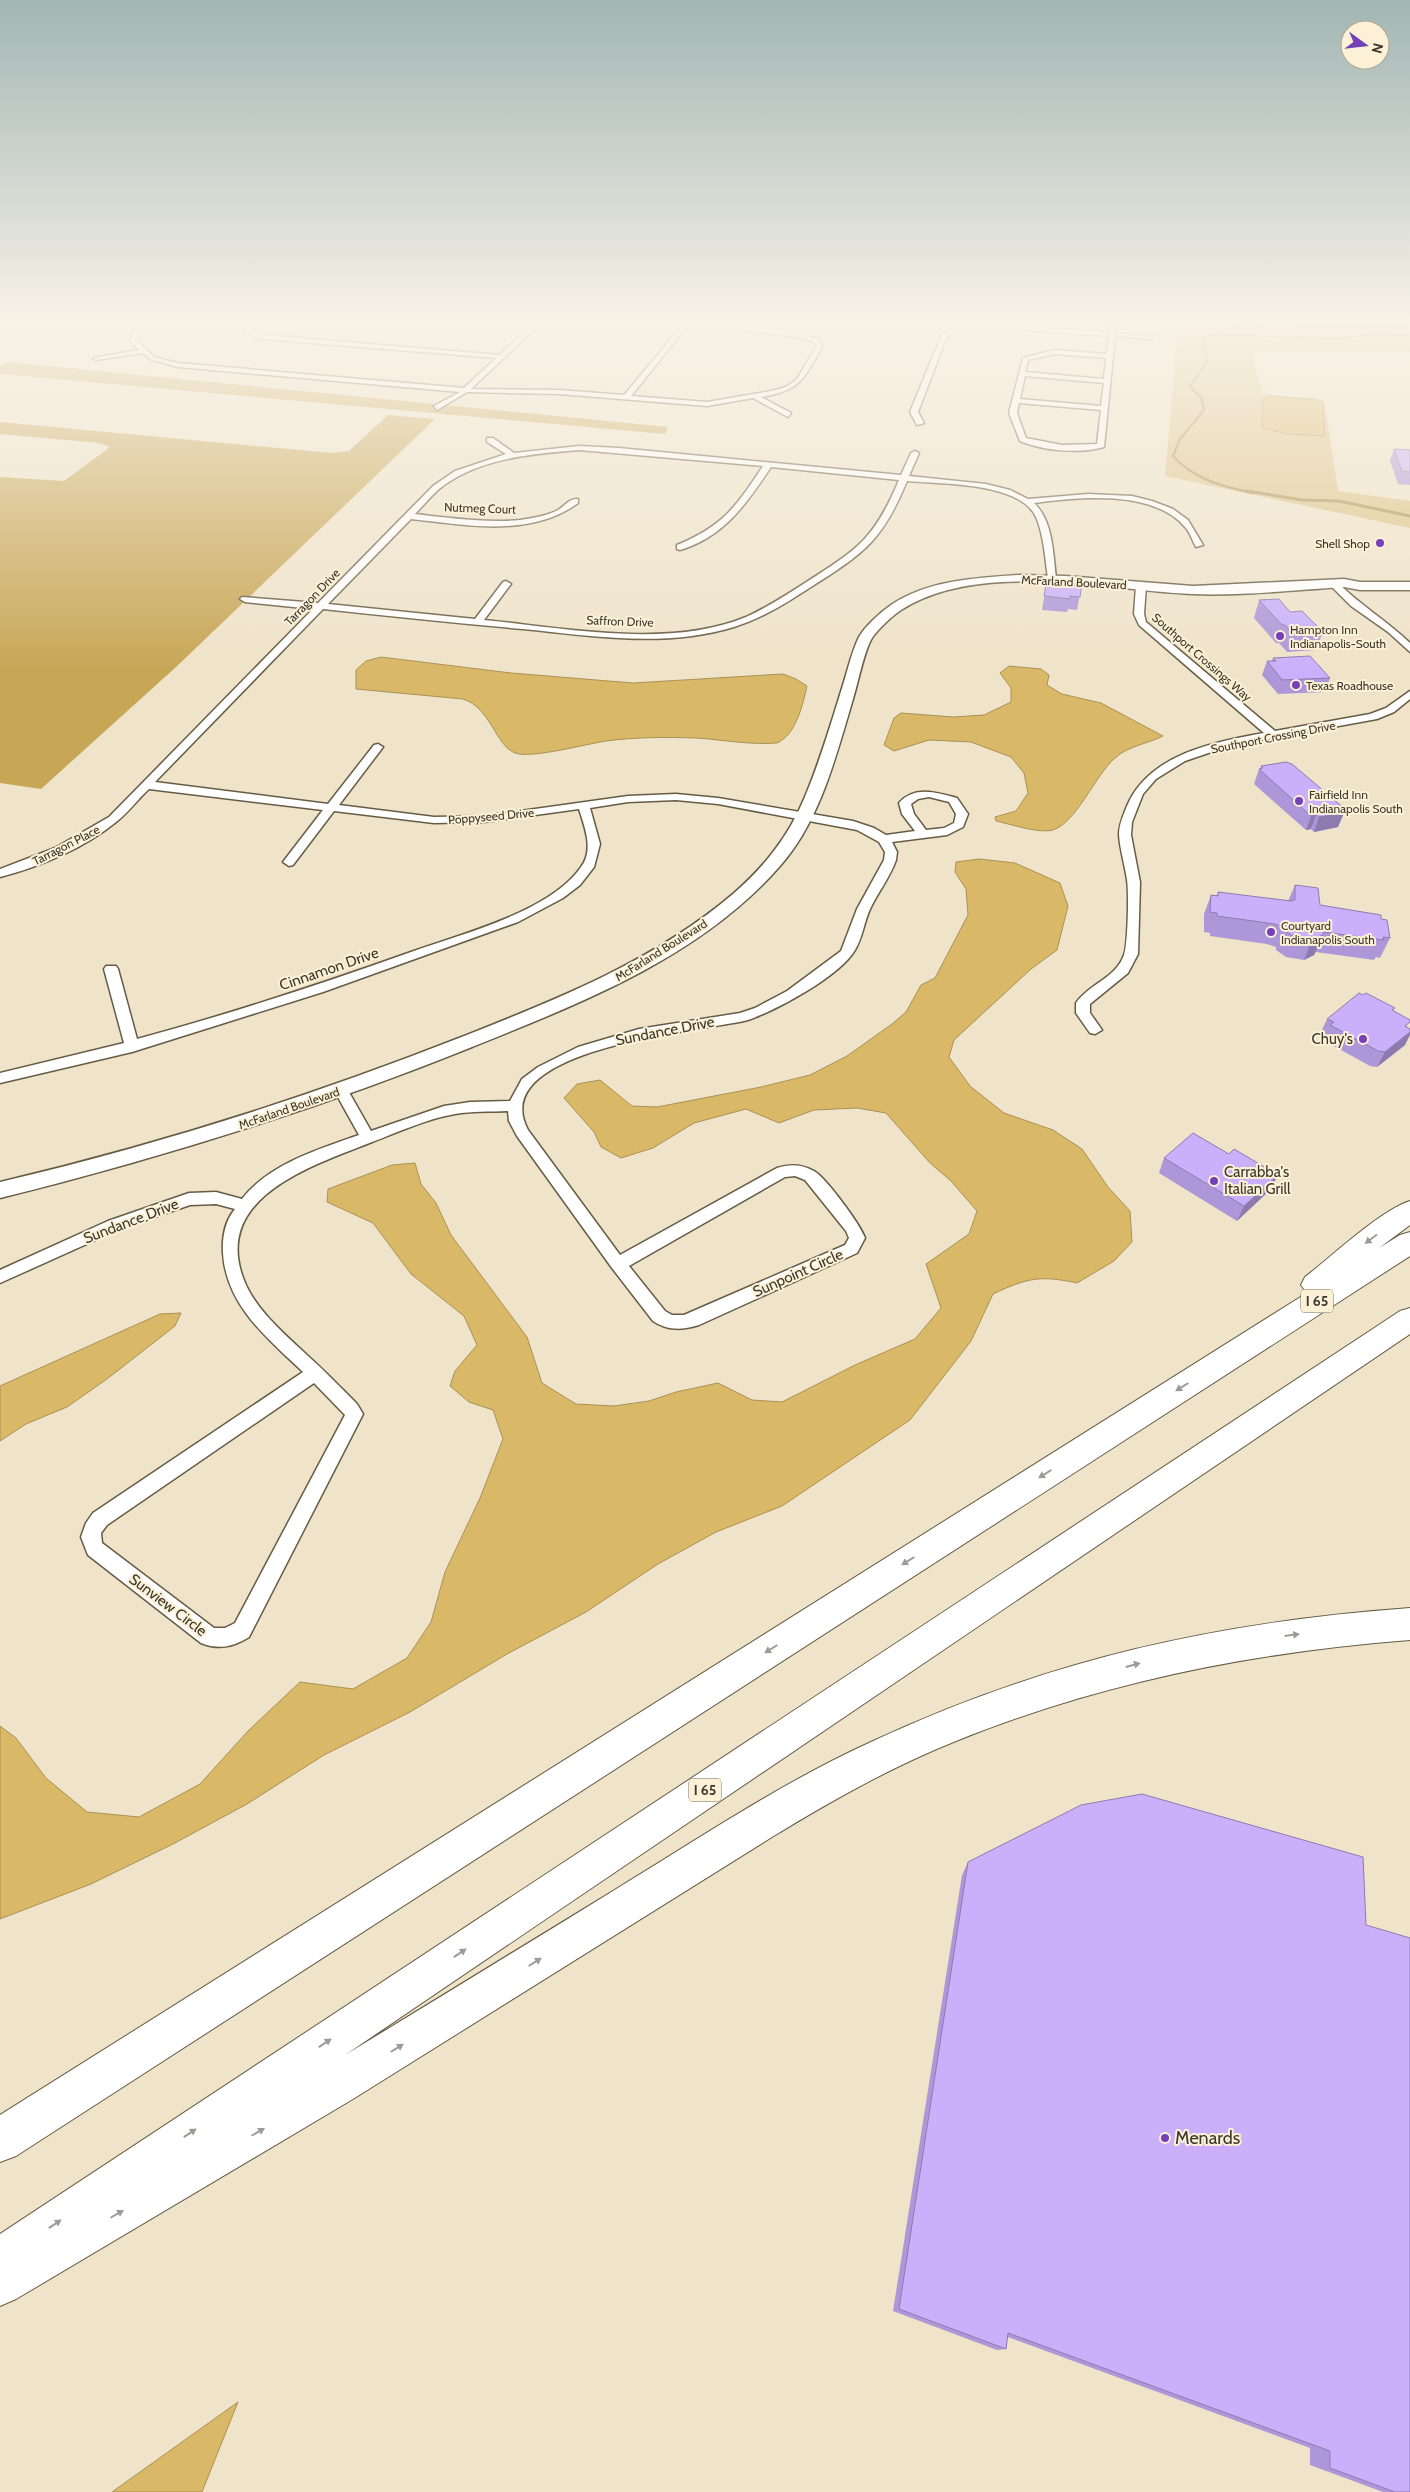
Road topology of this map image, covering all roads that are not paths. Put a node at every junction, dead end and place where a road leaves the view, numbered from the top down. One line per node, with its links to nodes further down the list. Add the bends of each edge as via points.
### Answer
1 (1024, 437): 4 (street)
2 (1102, 437): 4 (street, via 1097,447)
3 (490, 440): 6 (street)
4 (1026, 441)
5 (915, 453): 8 (street, Saffron Drive)
6 (512, 455): 7 (street, Tarragon Drive, via 551,449 595,448); 11 (street, Tarragon Drive, via 453,475)
7 (769, 464): 8 (street, Tarragon Drive); 13 (street, via 733,516 702,538)
8 (904, 477): 10 (street, Tarragon Drive, via 986,486); 22 (street, Saffron Drive, via 884,520 864,546 766,611 738,622 684,634 629,636)
9 (575, 501): 11 (street, Nutmeg Court, via 549,516 508,523)
10 (1029, 501): 12 (street, via 1090,495 1145,503 1180,517 1192,529); 14 (street, via 1041,516)
11 (408, 516): 21 (street, Tarragon Drive)
12 (1199, 545)
13 (680, 547)
14 (1052, 578): 18 (street, McFarland Boulevard); 30 (street, McFarland Boulevard, via 999,579 949,587 908,601 877,622 864,641 813,798)
15 (1410, 578): 16 (street, McFarland Boulevard, via 1351,578)
16 (1339, 583): 18 (street, McFarland Boulevard, via 1210,590); 19 (street, McFarland Boulevard); 23 (street, via 1354,604 1391,630)
17 (506, 584): 22 (street)
18 (1141, 586): 25 (street, Southport Crossings Way, via 1139,614 1142,623)
19 (1410, 586)
20 (245, 599): 21 (street, Saffron Drive)
21 (321, 606): 22 (street, Saffron Drive); 27 (street, Tarragon Drive)
22 (477, 622)
23 (1410, 649)
24 (1410, 694): 25 (street, Southport Crossing Drive, via 1390,710 1373,717)
25 (1273, 735): 36 (street, Southport Crossing Drive, via 1228,743 1181,759 1152,778 1138,792 1126,822 1125,835 1134,882 1131,954 1123,970 1083,1003 1083,1013)
26 (378, 747): 29 (street)
27 (148, 785): 29 (street, Poppyseed Drive); 34 (street, Tarragon Place, via 96,831 55,853)
28 (584, 806): 29 (street, Poppyseed Drive, via 456,820); 30 (street, Poppyseed Drive, via 640,798 682,797); 37 (street, Cinnamon Drive, via 594,839 591,860 573,884 546,903 321,990)
29 (331, 808): 33 (street)
30 (804, 816): 32 (street, via 858,826); 39 (street, McFarland Boulevard, via 786,848 749,888 703,926 642,965 569,1001 420,1062)
31 (923, 834): 31 (street, via 947,831 959,825 962,814 952,800 930,794 917,795 905,803 906,811); 32 (street)
32 (884, 840): 40 (street, Sundance Drive, via 892,853 890,863 862,914 851,945 839,960 783,999 756,1013 626,1036 553,1064 526,1083 518,1095)
33 (289, 862)
34 (0, 873)
35 (111, 969): 37 (street)
36 (1096, 1030)
37 (132, 1047): 38 (street, Cinnamon Drive)
38 (0, 1078)
39 (341, 1090): 41 (street); 42 (street, McFarland Boulevard, via 202,1136)
40 (516, 1106): 41 (street, via 448,1110); 46 (street, Sunpoint Circle, via 515,1115 522,1132)
41 (368, 1138): 43 (street, via 282,1173)
42 (0, 1190)
43 (246, 1206): 47 (street, Sundance Drive, via 216,1198 189,1199 114,1225); 50 (street, Sunview Circle, via 230,1239 235,1280 259,1318)
44 (1410, 1211): 49 (highway, one-way to 49, via 1369,1240)
45 (1410, 1242): 49 (highway, I 65)
46 (618, 1264): 46 (street, Sunpoint Circle, via 659,1316 680,1323 850,1249 857,1238 854,1228 810,1176 799,1170 786,1170)
47 (0, 1277)
48 (1410, 1319): 53 (highway, I 65, one-way to 48)
49 (1223, 1361): 52 (highway, I 65, one-way to 52)
50 (315, 1373): 50 (street, Sunview Circle, via 351,1409 354,1414 352,1421 242,1630 223,1638 208,1636 94,1549 90,1540 92,1529 100,1519)
51 (1410, 1624): 54 (highway, one-way to 51, via 339,2084 746,1830 885,1754 1031,1694 1135,1665 1254,1640)
52 (0, 2140)
53 (0, 2260)
54 (0, 2283)

